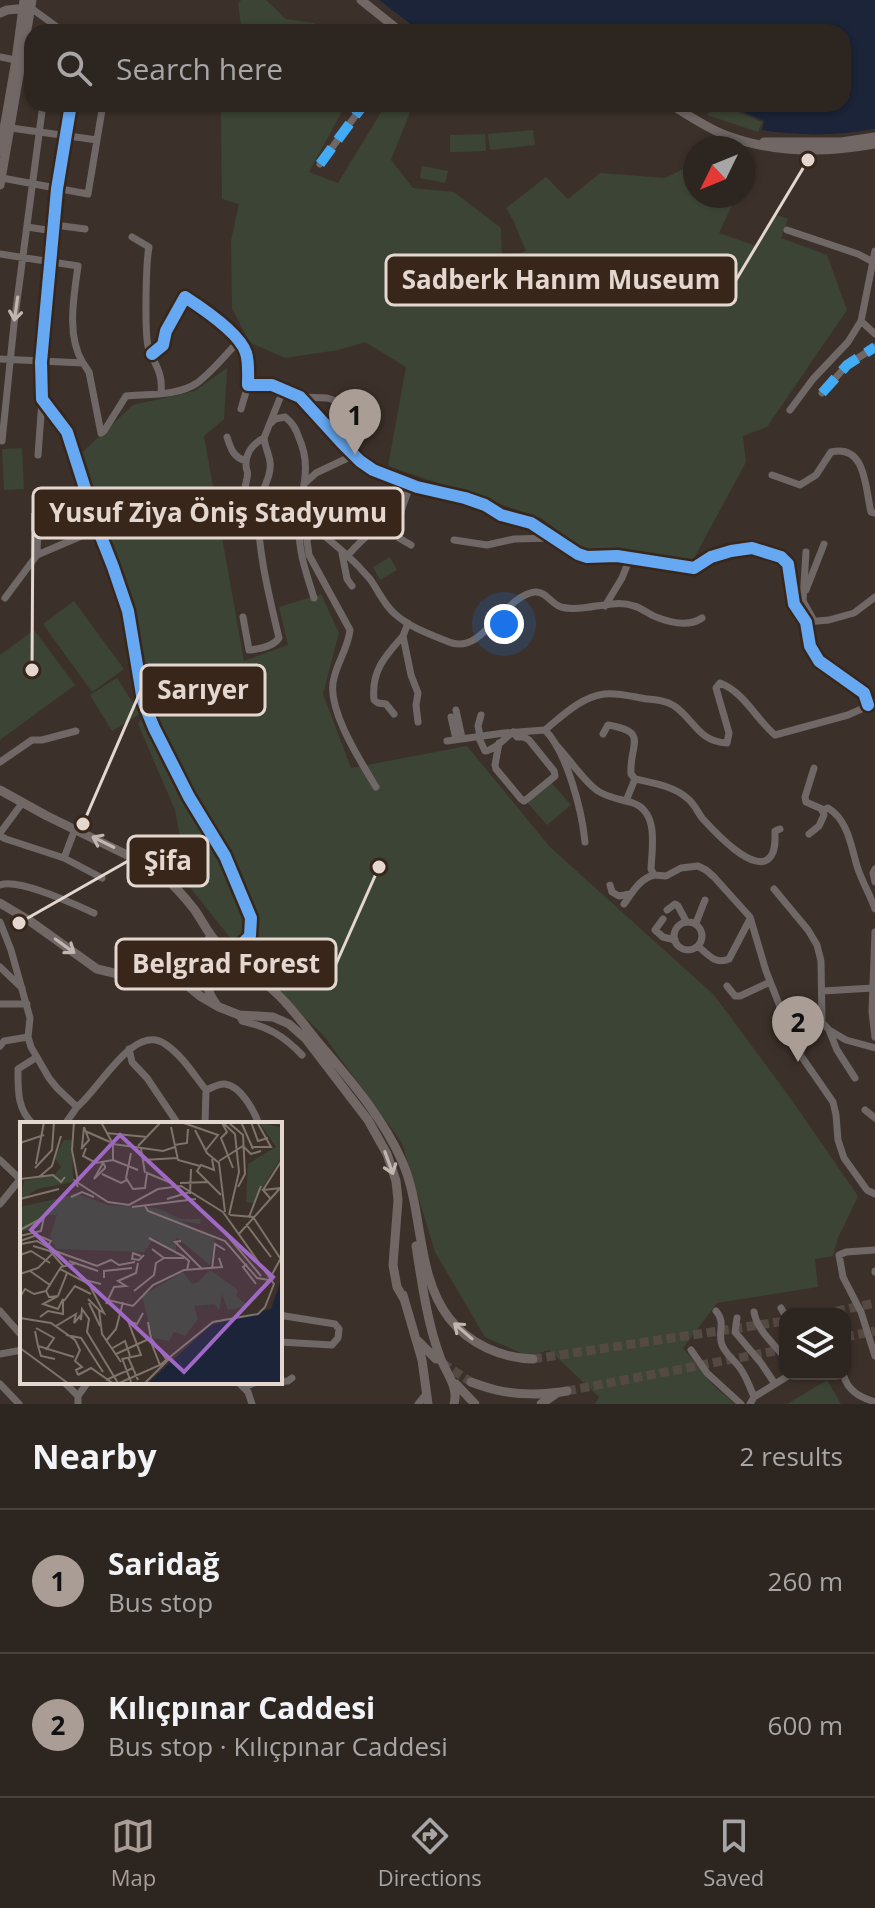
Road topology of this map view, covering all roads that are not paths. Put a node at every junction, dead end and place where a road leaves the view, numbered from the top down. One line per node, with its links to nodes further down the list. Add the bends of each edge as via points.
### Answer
1 (361, 0): 6 (main road)
2 (28, 4): 3 (main road); 4 (main road); 5 (street)
3 (0, 13)
4 (27, 24)
5 (56, 24)
6 (391, 24)
7 (0, 57): 8 (street)
8 (24, 62): 14 (main road)
9 (42, 112): 15 (street)
10 (70, 112): 16 (street)
11 (102, 112): 18 (street)
12 (358, 112): 22 (street)
13 (684, 112): 19 (main road, via 716,131)
14 (5, 126): 15 (street); 21 (main road); 23 (main road)
15 (39, 132): 16 (street); 24 (street)
16 (65, 136): 18 (street); 25 (street)
17 (875, 137): 19 (main road)
18 (97, 140): 25 (street, via 88,194)
19 (757, 143): 20 (main road, via 790,149)
20 (875, 146)
21 (0, 152)
22 (320, 164)
23 (1, 181): 24 (street)
24 (32, 184): 25 (street); 26 (street)
25 (57, 189): 27 (street)
26 (27, 227): 27 (street); 33 (street)
27 (54, 228): 28 (street); 34 (street)
28 (85, 229)
29 (787, 230): 35 (street, via 858,254)
30 (132, 237): 40 (street, via 149,247 146,299)
31 (875, 251): 35 (street)
32 (0, 254): 33 (street)
33 (23, 257): 34 (street); 42 (street, one-way to 42)
34 (52, 261): 43 (street); 44 (street, via 78,266 74,345)
35 (874, 265): 36 (street)
36 (861, 321): 37 (street); 53 (street)
37 (875, 334)
38 (239, 341): 40 (street, via 185,297 163,345); 45 (street, via 246,353); 47 (street, via 196,383)
39 (875, 347): 48 (street, via 847,365)
40 (152, 354): 47 (street)
41 (0, 359): 42 (street)
42 (10, 360): 43 (street); 57 (street)
43 (41, 362): 44 (street); 50 (street)
44 (83, 363): 47 (street, via 101,433 126,396)
45 (248, 385): 46 (street); 51 (street)
46 (284, 388): 49 (street); 54 (street)
47 (161, 393)
48 (822, 393)
49 (300, 397): 52 (street, via 327,398); 59 (street)
50 (42, 399): 58 (street); 70 (street, via 67,432)
51 (241, 409)
52 (362, 409)
53 (790, 410)
54 (270, 424): 56 (street); 62 (street, via 285,417 295,428 307,461)
55 (227, 437): 60 (street, via 232,453)
56 (264, 438): 60 (street); 66 (street, via 270,468 259,500)
57 (2, 441)
58 (38, 455)
59 (354, 455): 62 (street); 63 (street, via 373,470)
60 (246, 461): 66 (street, via 243,518)
61 (772, 475): 64 (street, via 800,485 816,475 831,452 851,453 861,463)
62 (304, 484): 65 (street); 68 (street)
63 (411, 484): 69 (street); 71 (street, via 485,505)
64 (875, 513)
65 (299, 521): 66 (street); 83 (street, via 300,555)
66 (259, 522): 85 (street, via 278,641 249,650)
67 (38, 524): 77 (street)
68 (311, 526): 76 (street); 105 (street, via 309,555 350,630 334,678 333,702)
69 (397, 528): 74 (street, via 399,538); 76 (street, via 391,522)
70 (98, 529): 77 (street); 141 (street, via 128,611 143,701 189,797 225,856 251,918 250,936)
71 (555, 537): 72 (street, via 487,545); 78 (street, via 587,557)
72 (454, 540)
73 (824, 544): 80 (street)
74 (411, 545)
75 (806, 552): 80 (street)
76 (345, 554): 79 (street); 88 (street, via 394,614)
77 (37, 555): 82 (street)
78 (630, 558): 84 (street); 87 (street, via 694,568 731,551 768,552 788,564 794,604)
79 (352, 586)
80 (803, 595): 87 (street)
81 (875, 597): 87 (street, via 854,613)
82 (5, 598)
83 (314, 598)
84 (605, 606): 86 (street, via 632,605 682,623); 88 (street, via 559,607 539,592 524,596 483,633 461,645)
85 (243, 617)
86 (702, 618)
87 (810, 621): 90 (street, via 810,646 819,661 864,693)
88 (408, 623): 89 (street)
89 (403, 636): 92 (street, via 382,661 373,687 374,700); 94 (street, via 418,693)
90 (871, 704): 95 (street, via 775,735 742,697 720,683 716,688 727,743 708,738 677,707 604,694 585,700)
91 (454, 713): 99 (street, via 455,739)
92 (394, 714)
93 (481, 715): 99 (street)
94 (418, 722)
95 (545, 730): 97 (street); 101 (street)
96 (76, 731): 102 (street, via 32,740)
97 (513, 732): 99 (street); 100 (street); 100 (street, via 529,740 555,776 524,801 496,769)
98 (603, 734): 104 (street, via 608,725 633,733 630,766)
99 (479, 736): 100 (street, via 485,751)
100 (499, 743)
101 (556, 745): 107 (street, via 598,791); 114 (street, via 576,794)
102 (0, 762)
103 (814, 768): 109 (street, via 805,797)
104 (635, 779): 107 (street); 111 (street, via 685,796 744,857 767,860)
105 (376, 787)
106 (0, 790): 108 (main road)
107 (626, 801): 117 (street, via 647,813)
108 (23, 802): 110 (main road); 112 (street)
109 (822, 811): 113 (street, via 822,821); 122 (street, via 831,809 848,834)
110 (75, 829): 115 (street); 137 (main road, one-way to 110, via 156,869)
111 (780, 829)
112 (0, 834): 115 (street)
113 (809, 834)
114 (585, 842)
115 (64, 858): 118 (street)
116 (875, 869): 119 (street)
117 (654, 875): 124 (street); 133 (street, via 698,866)
118 (102, 878)
119 (875, 882)
120 (0, 885): 131 (street, via 21,886)
121 (610, 885): 124 (street, via 619,896)
122 (866, 886): 125 (street); 129 (street)
123 (774, 889): 149 (street, via 817,945)
124 (632, 893): 128 (street)
125 (875, 893)
126 (705, 900): 136 (street)
127 (0, 903): 143 (main road, one-way to 143, via 97,969 118,974)
128 (624, 904)
129 (875, 909)
130 (667, 910): 134 (street, via 675,904)
131 (94, 913)
132 (663, 919): 139 (street, via 655,930)
133 (750, 919): 140 (street, via 726,961 714,960); 145 (street)
134 (686, 921): 136 (street); 139 (street, via 675,930)
135 (0, 922): 148 (street)
136 (696, 923): 140 (street, via 703,936)
137 (204, 926): 141 (main road); 143 (main road, via 215,950 213,958 191,973)
138 (875, 932): 147 (street)
139 (675, 940): 140 (street, via 682,948)
140 (698, 946)
141 (231, 955): 144 (main road)
142 (0, 967): 148 (street)
143 (171, 972): 152 (main road)
144 (257, 976): 152 (main road, via 229,966 212,971 208,990); 179 (main road, via 291,1008 381,1121 410,1182)
145 (770, 982): 146 (street, via 740,996); 155 (street)
146 (727, 986)
147 (873, 988): 149 (street); 158 (street)
148 (23, 989): 151 (street)
149 (823, 991): 154 (street)
150 (0, 1004): 151 (street)
151 (27, 1004): 157 (street)
152 (219, 1007): 153 (main road)
153 (239, 1015): 162 (street, via 291,1042); 187 (main road, one-way to 187, via 273,1017 289,1024 368,1120 387,1154 398,1200 394,1252)
154 (822, 1022): 155 (street); 156 (street)
155 (788, 1028): 177 (street, via 833,1102 844,1158)
156 (829, 1030): 160 (street); 164 (street)
157 (28, 1037): 159 (street); 163 (street)
158 (875, 1037)
159 (1, 1042)
160 (875, 1048)
161 (129, 1049): 165 (street, via 150,1038 163,1042); 166 (street); 171 (street, via 132,1062)
162 (302, 1055)
163 (37, 1057): 166 (street); 169 (street, via 18,1069 20,1105)
164 (855, 1078)
165 (206, 1090): 172 (street); 173 (street, via 230,1085 246,1099)
166 (77, 1107): 170 (street)
167 (865, 1110): 168 (street)
168 (875, 1118)
169 (31, 1122)
170 (66, 1122)
171 (177, 1122)
172 (205, 1122)
173 (258, 1122)
174 (0, 1160): 175 (street)
175 (20, 1177)
176 (20, 1179): 178 (street)
177 (875, 1194)
178 (0, 1204)
179 (416, 1216): 195 (main road, one-way to 179, via 490,1350 452,1321 430,1283); 196 (main road, via 429,1320)
180 (875, 1250): 193 (street, via 839,1255)
181 (0, 1311): 186 (street)
182 (716, 1311): 208 (street, via 723,1325 722,1346 739,1366)
183 (754, 1312): 191 (street, via 760,1329)
184 (282, 1315): 188 (street, via 339,1329 332,1345)
185 (737, 1318): 205 (street, via 735,1332)
186 (20, 1334)
187 (416, 1339): 194 (main road); 206 (main road)
188 (282, 1342)
189 (20, 1350): 192 (street)
190 (691, 1350): 217 (street)
191 (779, 1351)
192 (0, 1354)
193 (875, 1356)
194 (436, 1359)
195 (533, 1359)
196 (447, 1371): 214 (main road, via 456,1393); 215 (main road)
197 (292, 1378): 200 (street)
198 (781, 1380): 205 (street)
199 (845, 1380): 209 (street, via 852,1391)
200 (282, 1382)
201 (471, 1382): 216 (main road, via 496,1390 562,1392)
202 (0, 1384): 210 (street)
203 (66, 1384): 207 (street)
204 (241, 1384): 211 (street)
205 (775, 1384): 208 (street)
206 (427, 1393): 212 (street); 213 (main road)
207 (78, 1400)
208 (752, 1400)
209 (875, 1402)
210 (19, 1404)
211 (252, 1404)
212 (418, 1404)
213 (428, 1404)
214 (454, 1404)
215 (475, 1404)
216 (541, 1404)
217 (741, 1404)

